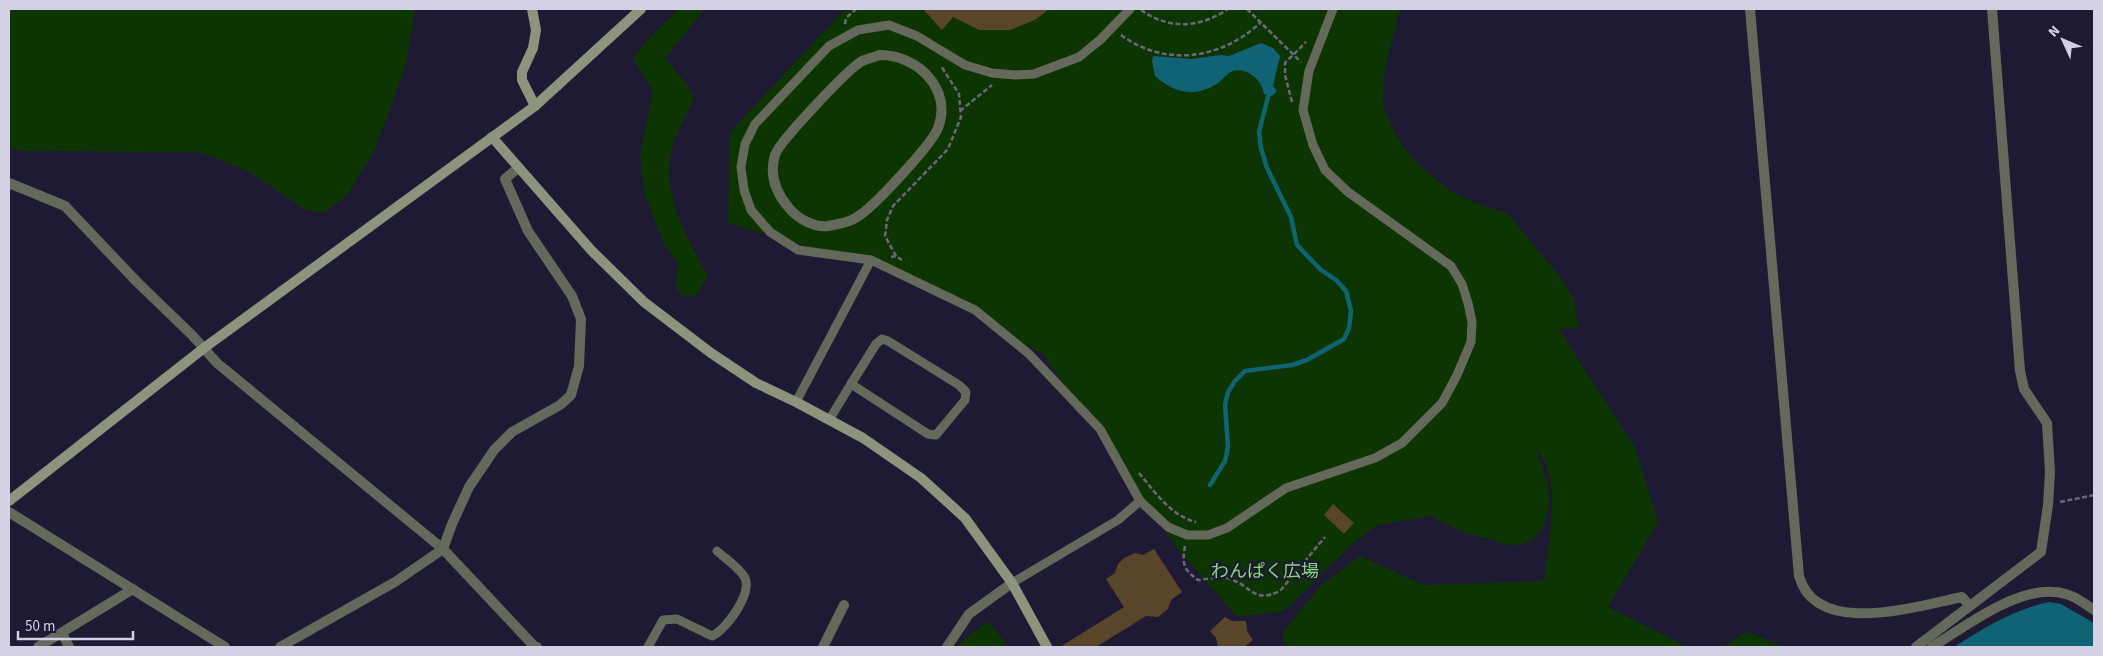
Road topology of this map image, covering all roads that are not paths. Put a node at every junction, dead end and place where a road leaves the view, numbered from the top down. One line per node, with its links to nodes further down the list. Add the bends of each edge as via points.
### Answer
1 (532, 9): 7 (street, via 536,30 522,80)
2 (641, 9): 7 (street)
3 (1130, 9): 12 (lane, via 1079,57 1034,74 992,73 966,65 917,36 889,25 858,30 829,46 755,124 745,144 741,167 744,190 751,210 770,232 798,250)
4 (1333, 9): 18 (lane, via 1309,71 1303,110 1313,145 1325,170 1348,192 1451,266 1468,303 1472,322 1471,342 1442,403 1402,443 1375,458 1286,488 1227,528 1208,535 1188,535 1168,527)
5 (1750, 9): 25 (street, via 1803,589 1820,605 1861,614 1962,597)
6 (1992, 9): 25 (street, via 2020,371 2024,389 2047,423 2050,472 2041,552)
7 (535, 106): 9 (street)
8 (788, 135): 8 (street, via 780,144 774,160 777,191 791,211 802,219 824,226 839,224 864,212 924,150 938,129 940,102 929,77 917,66 900,57 880,55 862,61 849,72)
9 (492, 137): 10 (street); 13 (street)
10 (518, 168): 15 (street, via 591,250 644,302 756,383); 20 (street, via 505,179 528,231 572,296 581,319 579,366 571,395 560,405 512,432 494,450 469,487)
11 (9, 183): 13 (street, via 65,206)
12 (871, 260): 15 (lane); 18 (lane, via 975,310 1029,354 1100,429)
13 (204, 348): 17 (street); 20 (street, via 217,363)
14 (851, 384): 14 (lane, via 928,434 936,435 965,400 966,392 882,339); 16 (lane)
15 (796, 402): 16 (street)
16 (828, 420): 22 (street, via 863,438 921,478 965,518)
17 (9, 501)
18 (1140, 501): 22 (lane, via 1118,520)
19 (9, 512): 23 (street)
20 (443, 549): 31 (street, via 395,582); 32 (street)
21 (717, 551): 33 (lane, via 740,571 747,583 746,591 725,628 712,636 677,619 663,620)
22 (1012, 583): 35 (street, via 969,614); 36 (street)
23 (133, 589): 27 (street); 30 (street)
24 (844, 604): 34 (street)
25 (1970, 606): 37 (street)
26 (2094, 610): 38 (street, via 2073,596 2054,592 2022,596)
27 (62, 633): 28 (street); 29 (street)
28 (38, 647)
29 (69, 647)
30 (225, 647)
31 (280, 647)
32 (538, 647)
33 (648, 647)
34 (823, 647)
35 (947, 647)
36 (1047, 647)
37 (1916, 647)
38 (1932, 647)

